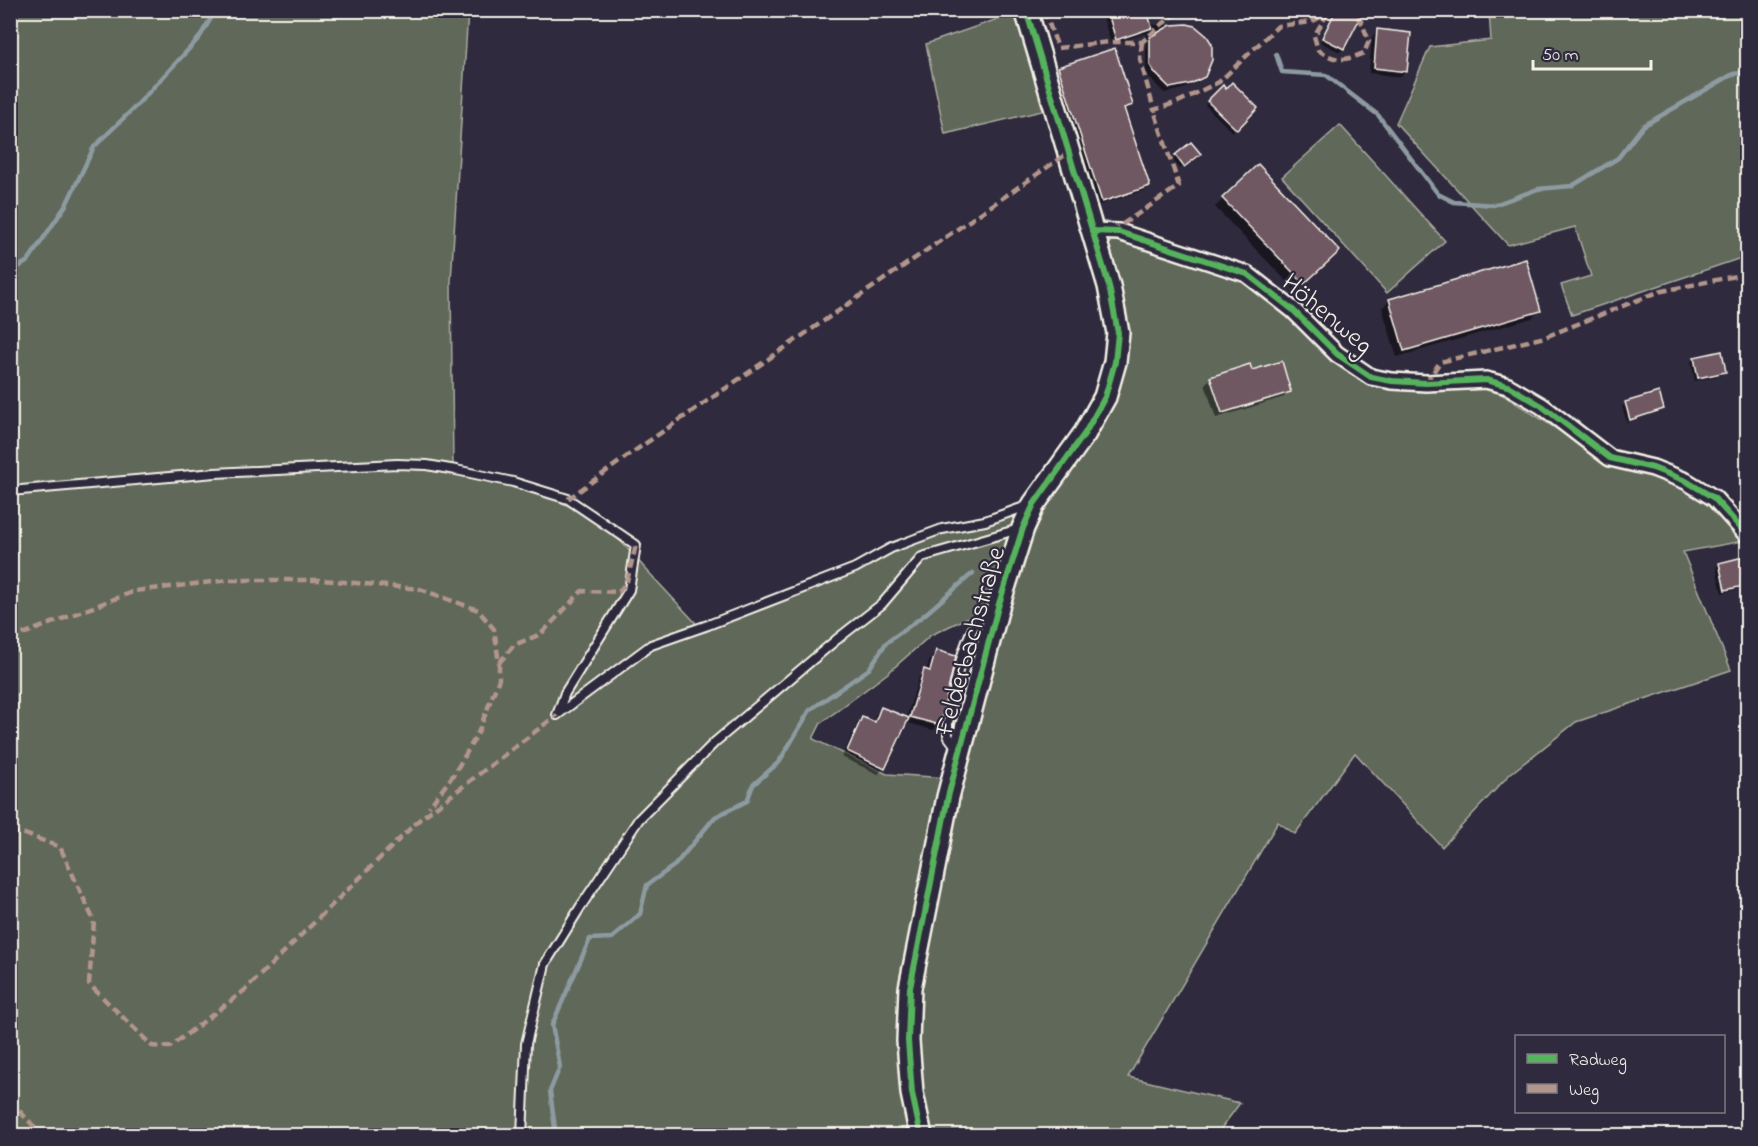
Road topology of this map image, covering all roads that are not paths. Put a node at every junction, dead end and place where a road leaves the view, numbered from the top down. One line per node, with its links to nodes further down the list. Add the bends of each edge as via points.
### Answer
1 (1026, 10): 2 (street, Felderbachstraße)
2 (1092, 231): 4 (street, Felderbachstraße, via 1118,333 1115,362 1105,397 1085,433); 6 (street, Höhenweg, via 1119,232 1247,274 1293,310 1337,354 1371,376 1426,383 1486,380 1508,386 1542,406 1610,458 1653,468 1714,498)
3 (10, 491): 4 (lane, via 215,473 398,464 456,470 568,499 636,545 629,590 565,693 557,715 651,645 855,568 891,548 942,529 986,521)
4 (1034, 504): 5 (street, Felderbachstraße)
5 (1023, 528): 7 (lane, Felderbachstraße, via 922,557 882,604 715,742 639,819 545,964 526,1044); 8 (street, Felderbachstraße, via 948,797 910,988 908,1041 912,1093)
6 (1748, 536)
7 (522, 1136)
8 (921, 1136)

